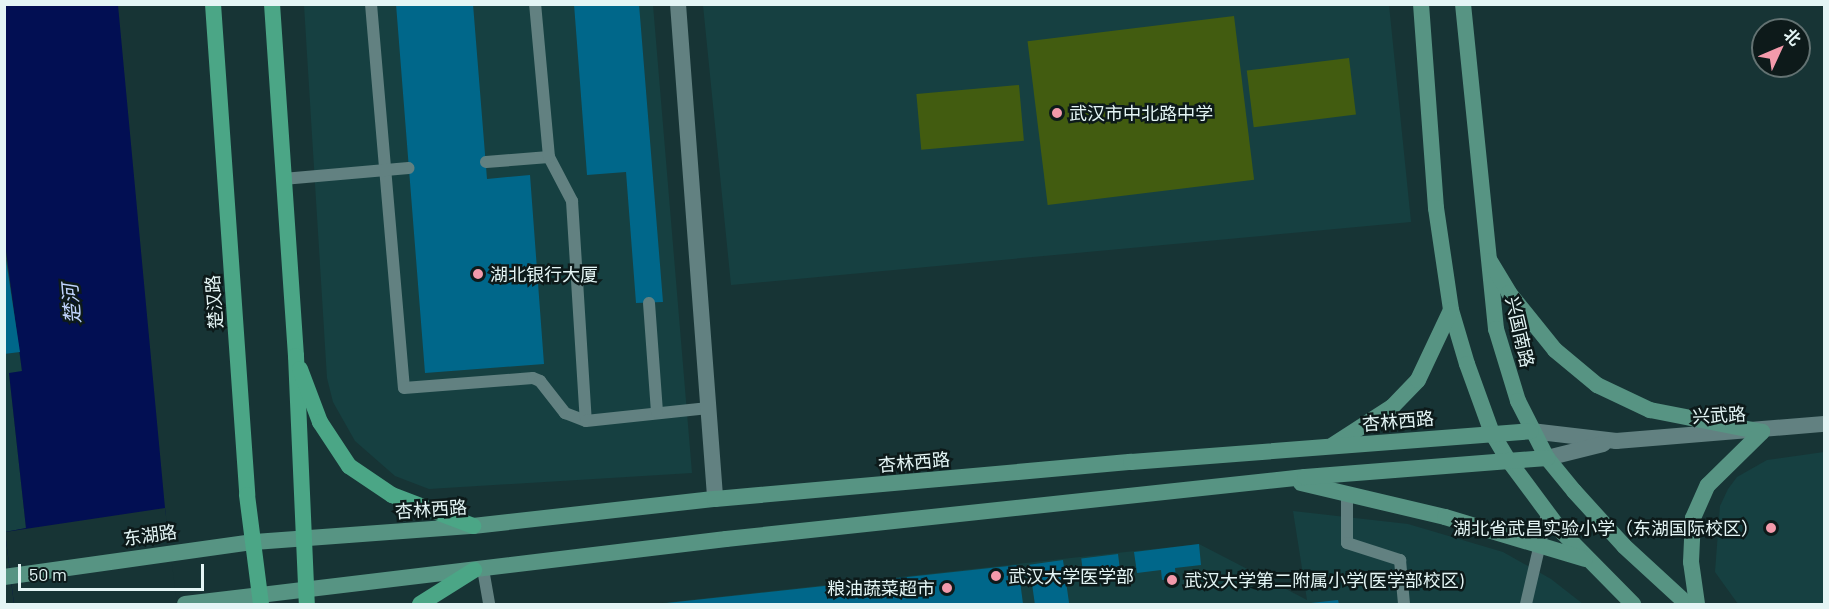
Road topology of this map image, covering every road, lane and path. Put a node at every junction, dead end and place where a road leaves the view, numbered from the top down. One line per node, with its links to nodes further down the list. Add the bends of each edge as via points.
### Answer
1 (213, 4): 34 (main road, 楚汉路, via 247,495)
2 (272, 4): 12 (main road)
3 (371, 4): 11 (lane)
4 (536, 4): 8 (lane)
5 (678, 4): 17 (street)
6 (1421, 4): 15 (main road, via 1436,208)
7 (1463, 4): 13 (main road, 兴国南路)
8 (549, 157): 9 (lane); 19 (lane, via 572,201)
9 (486, 162)
10 (409, 168): 11 (lane)
11 (385, 170): 12 (lane); 19 (lane, via 404,388 533,378 540,381 565,413)
12 (283, 178): 16 (main road)
13 (1485, 253): 21 (main road, 兴国南路, via 1496,329); 22 (main road, via 1509,293 1555,350 1597,385 1650,410)
14 (649, 303): 18 (lane)
15 (1451, 310): 23 (main road); 25 (main road, via 1418,380 1392,407)
16 (296, 356): 32 (main road, via 320,422 349,466 392,495); 33 (main road)
17 (708, 408): 18 (lane); 30 (street)
18 (657, 412): 19 (lane)
19 (586, 421)
20 (1824, 424): 22 (street, 兴武路)
21 (1531, 431): 23 (main road, 杏林西路); 24 (street, 兴武路); 26 (main road, 兴国南路)
22 (1762, 432): 24 (street, 兴武路); 48 (main road, via 1708,485 1693,518 1691,562)
23 (1492, 434): 25 (main road, 杏林西路); 27 (main road)
24 (1616, 441): 26 (street, 兴武路)
25 (1328, 448): 30 (main road, 杏林西路)
26 (1546, 458): 27 (main road); 47 (main road, 兴国南路, via 1624,546)
27 (1509, 461): 28 (main road); 31 (main road)
28 (1282, 480): 29 (main road); 37 (main road)
29 (1347, 493): 35 (main road); 44 (lane, via 1347,543 1400,560)
30 (715, 500): 32 (main road, 杏林西路)
31 (1547, 514): 35 (lane); 36 (main road)
32 (473, 526): 33 (main road, 杏林西路)
33 (301, 538): 34 (main road, 东湖路); 39 (main road)
34 (254, 542): 38 (main road, 东湖路); 40 (main road, 楚汉路)
35 (1540, 544): 36 (main road); 45 (lane)
36 (1585, 559): 46 (main road)
37 (479, 569): 39 (main road, via 359,583); 42 (main road); 43 (lane)
38 (7, 576)
39 (306, 597): 40 (main road)
40 (260, 600): 41 (main road)
41 (192, 603)
42 (420, 604)
43 (489, 604)
44 (1404, 604)
45 (1526, 604)
46 (1633, 604)
47 (1687, 604)
48 (1697, 604)

